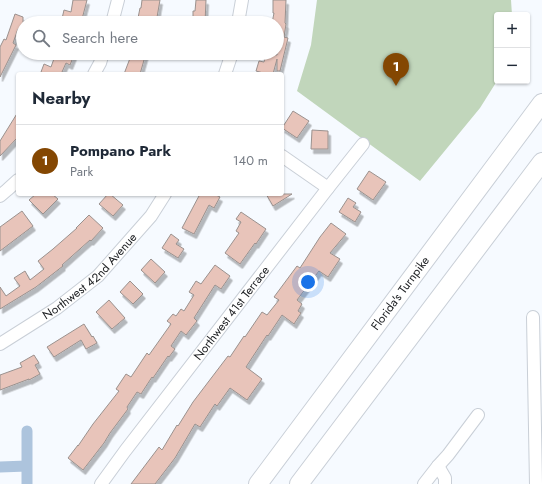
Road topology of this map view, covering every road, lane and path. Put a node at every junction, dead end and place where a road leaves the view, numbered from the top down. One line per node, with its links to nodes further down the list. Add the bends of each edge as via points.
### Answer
1 (118, 0): 3 (street)
2 (242, 0): 4 (street)
3 (114, 16)
4 (239, 16)
5 (101, 60): 7 (street)
6 (230, 60): 8 (street)
7 (95, 72)
8 (226, 72)
9 (542, 103): 22 (highway, Florida's Turnpike)
10 (363, 144): 14 (street, Northwest 41st Terrace)
11 (284, 157): 14 (street)
12 (542, 162): 23 (highway)
13 (16, 182): 15 (street)
14 (328, 188): 21 (street, Northwest 41st Terrace)
15 (0, 196)
16 (164, 196): 18 (street, Northwest 42nd Avenue, via 151,216 98,276 57,308)
17 (533, 317): 26 (street)
18 (0, 344)
19 (478, 415): 20 (street)
20 (438, 466): 24 (street); 25 (street, via 445,478)
21 (101, 484)
22 (258, 484)
23 (299, 484)
24 (424, 484)
25 (445, 484)
26 (536, 484)

